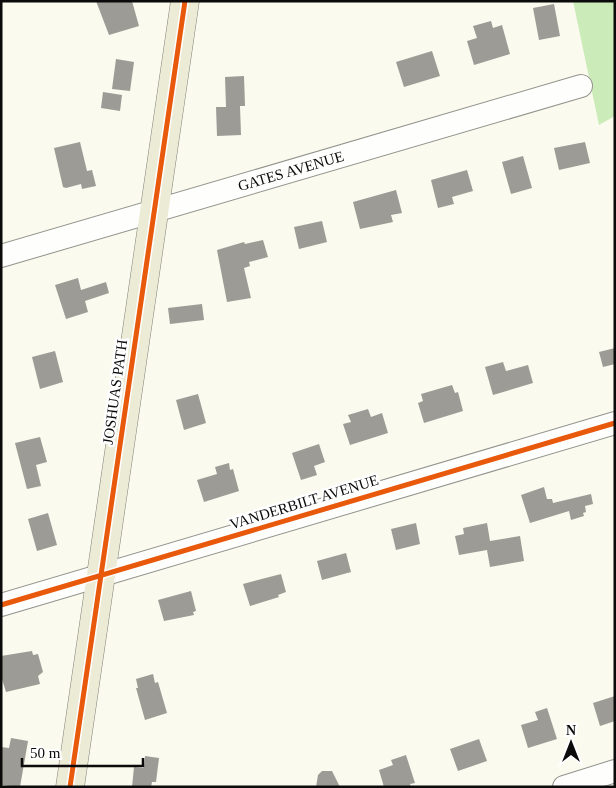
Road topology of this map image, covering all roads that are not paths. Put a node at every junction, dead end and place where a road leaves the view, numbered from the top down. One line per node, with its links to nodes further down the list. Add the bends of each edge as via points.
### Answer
1 (185, 1): 3 (main road, JOSHUAS PATH)
2 (581, 86): 3 (street, GATES AVENUE)
3 (153, 210): 4 (street, GATES AVENUE); 6 (main road, JOSHUAS PATH)
4 (1, 256)
5 (615, 423): 6 (street, VANDERBILT AVENUE)
6 (101, 575): 7 (street, VANDERBILT AVENUE); 9 (main road, JOSHUAS PATH)
7 (1, 605)
8 (615, 772): 10 (street)
9 (70, 787)
10 (564, 787)

